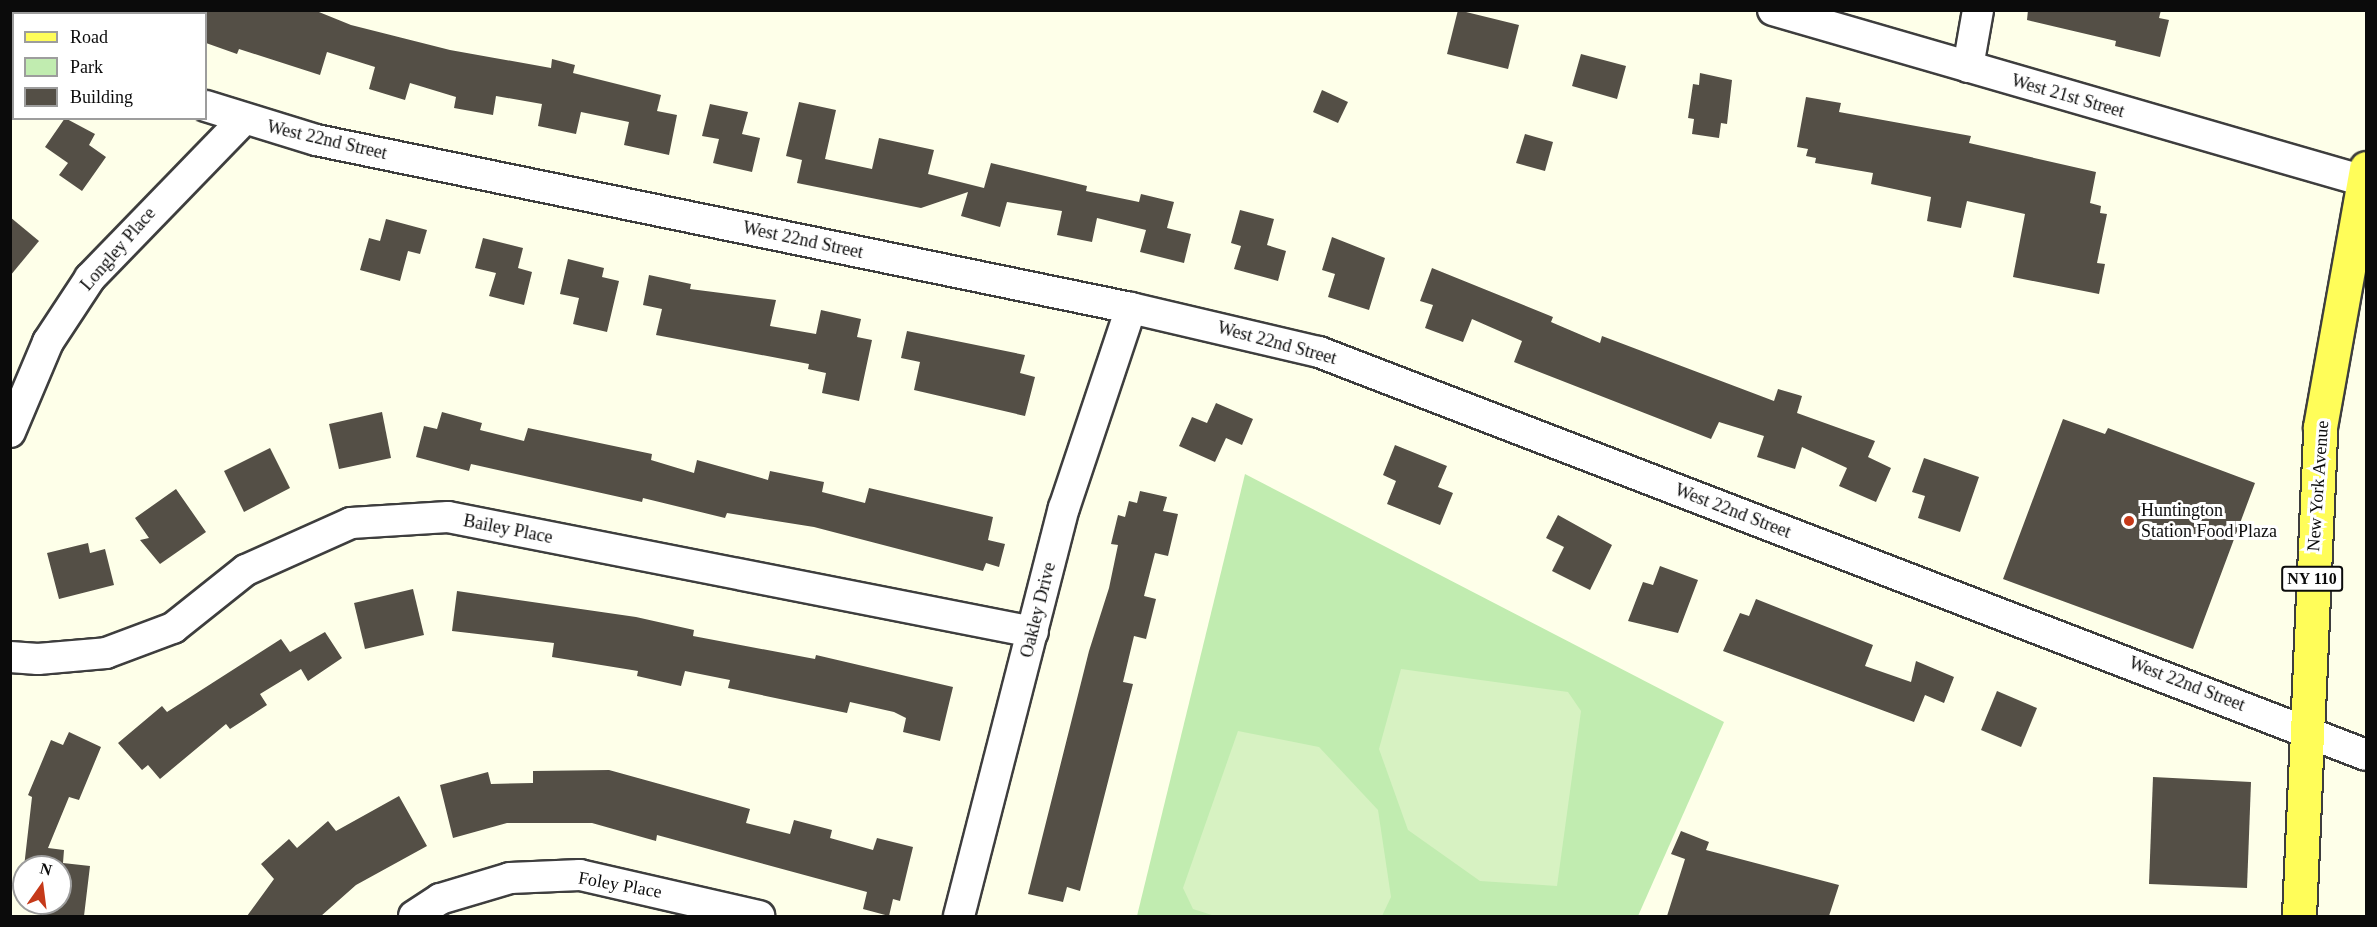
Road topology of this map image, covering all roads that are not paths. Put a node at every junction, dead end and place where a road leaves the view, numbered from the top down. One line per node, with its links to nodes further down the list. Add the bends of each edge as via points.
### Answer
1 (1773, 10): 3 (street, West 21st Street)
2 (1978, 10): 3 (street)
3 (1968, 67): 6 (street, West 21st Street)
4 (207, 106): 5 (street, West 22nd Street)
5 (242, 121): 8 (street, West 22nd Street); 9 (street, Longley Place, via 90,278 48,342)
6 (2365, 174): 7 (main road, New York Avenue / NY 110)
7 (2359, 253): 12 (main road, New York Avenue / NY 110, via 2320,427)
8 (1131, 308): 10 (street, Oakley Drive, via 1064,508); 12 (street, West 22nd Street, via 1276,340 1378,372)
9 (10, 432)
10 (1033, 632): 11 (street, Bailey Place, via 448,517 351,523 246,570 173,628 106,653 38,659); 17 (street, Oakley Drive)
11 (10, 657)
12 (2304, 731): 13 (street, West 22nd Street); 14 (main road, New York Avenue / NY 110)
13 (2367, 755)
14 (2301, 811): 18 (main road, NY 110); 19 (main road, New York Avenue / NY 110)
15 (414, 916): 16 (street, Foley Place, via 440,899 510,878 580,875)
16 (759, 916)
17 (959, 916)
18 (2290, 916)
19 (2299, 916)

